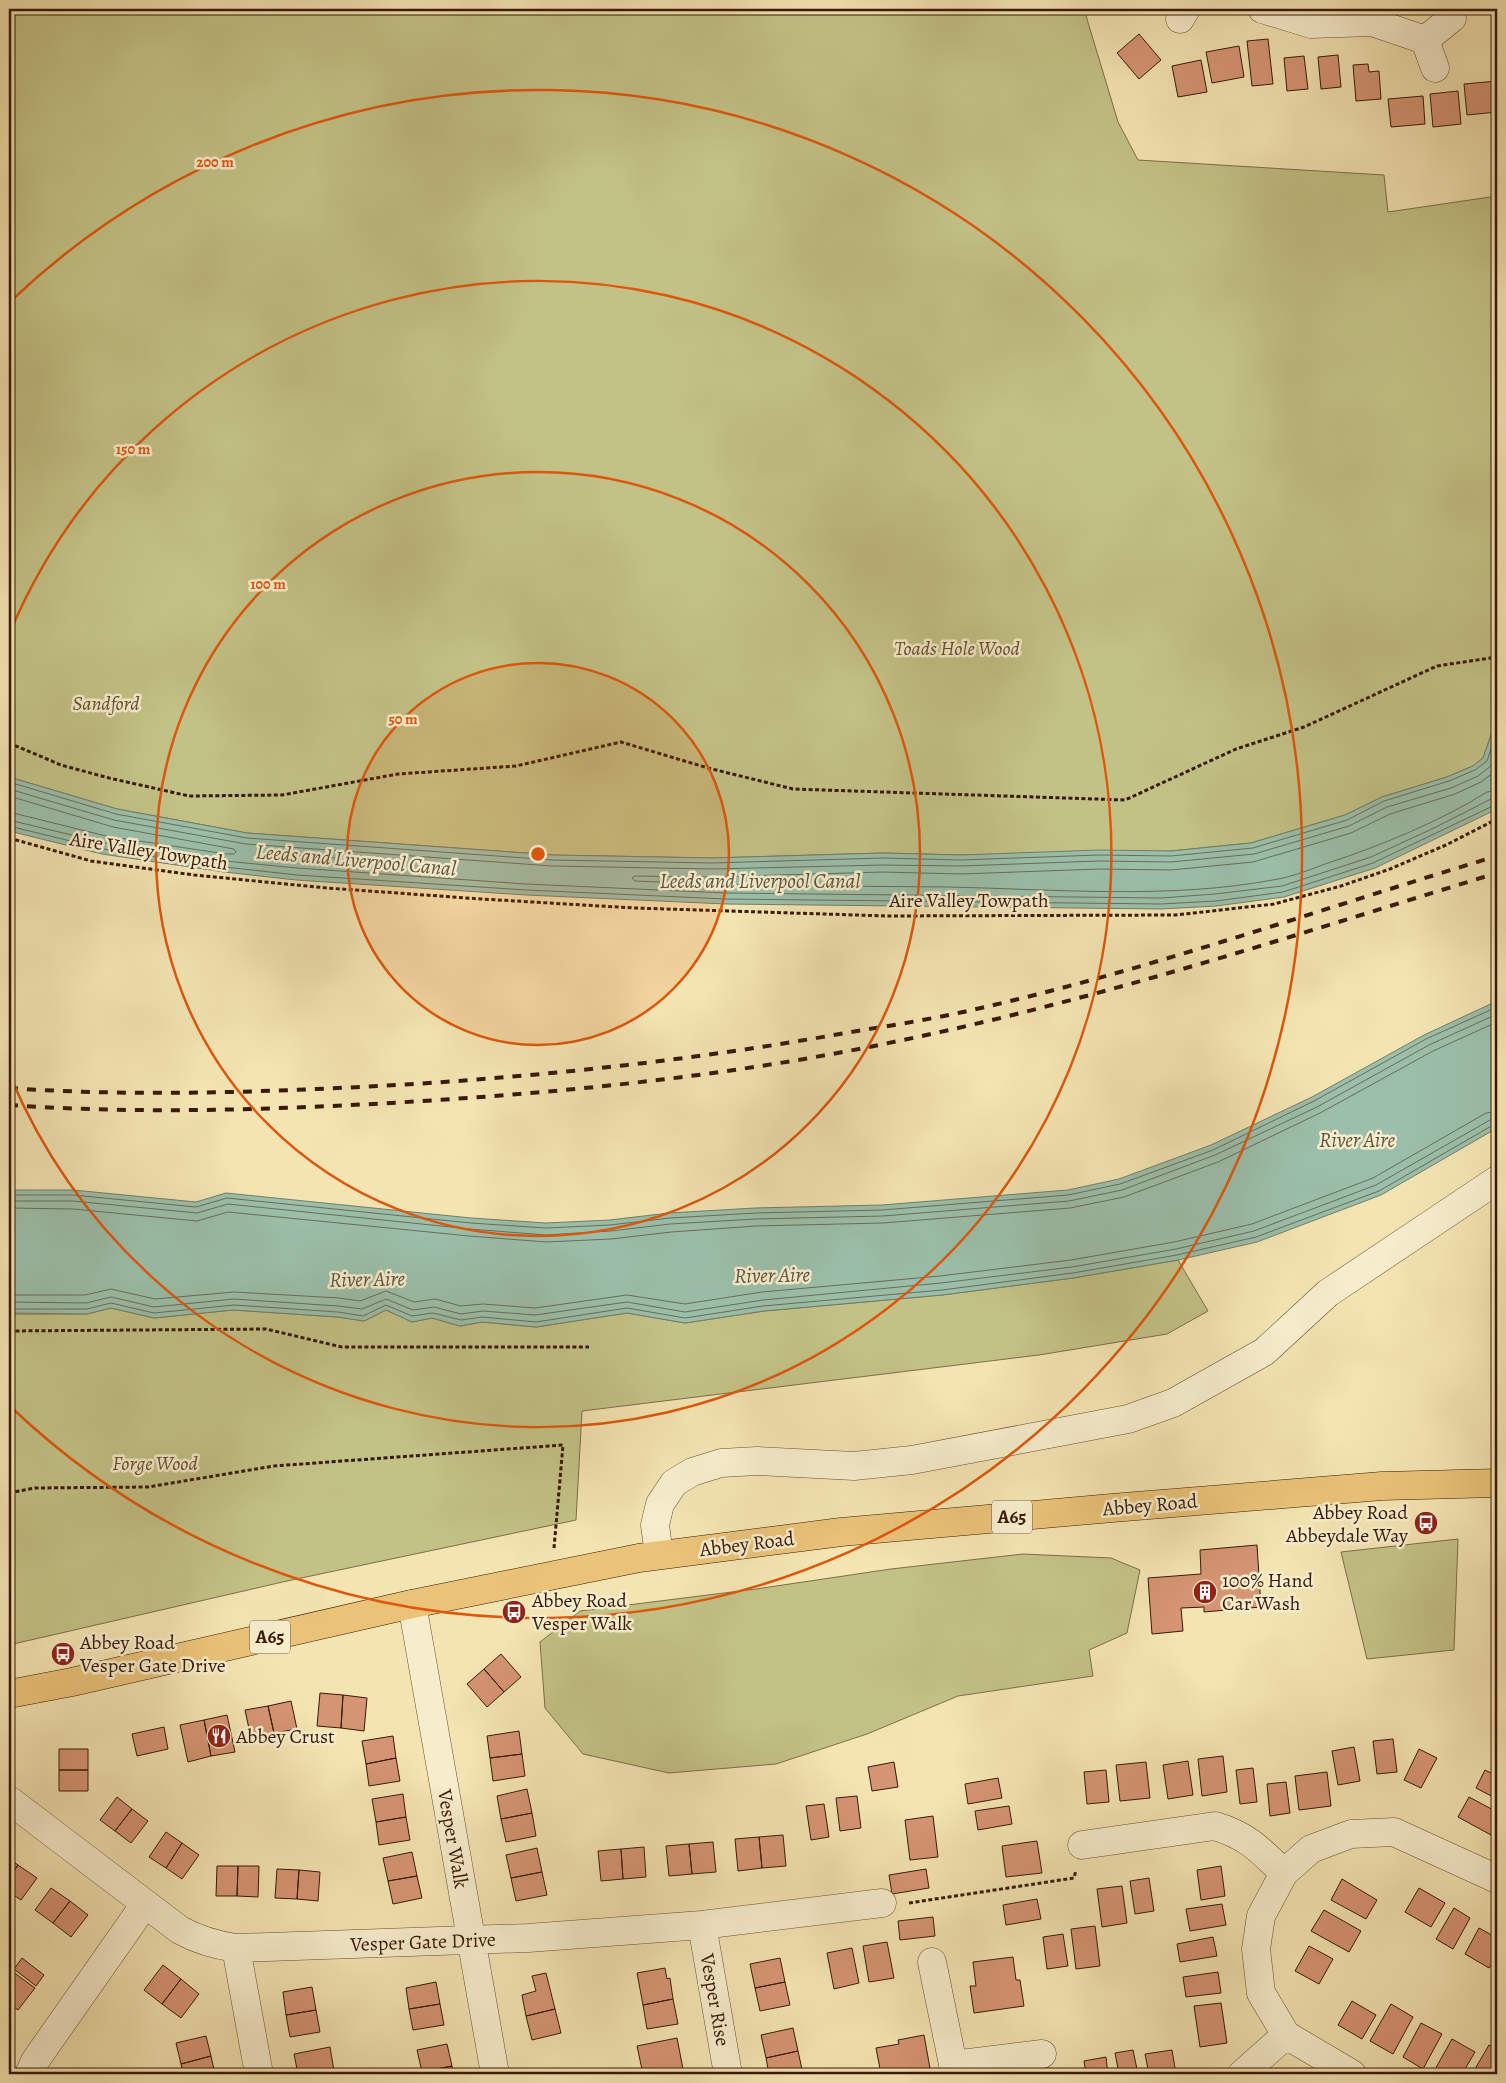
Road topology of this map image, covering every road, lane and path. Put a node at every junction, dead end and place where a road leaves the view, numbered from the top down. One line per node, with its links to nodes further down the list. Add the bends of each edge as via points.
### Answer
1 (1262, 9): 3 (street, via 1311,24 1372,22)
2 (1452, 18): 3 (street)
3 (1425, 40): 4 (street)
4 (1435, 68)
5 (1497, 657): 6 (path, via 1437,666 1304,727 1236,749 1125,800 793,789 621,742 516,766 398,774 282,794 189,796 61,765)
6 (9, 742)
7 (1497, 819): 8 (path, Aire Valley Towpath, via 1414,859 1341,886 1274,904 1176,915 887,916 635,908 481,899 194,876 91,860)
8 (9, 838)
9 (1497, 1180): 14 (street, via 1328,1293 1264,1352 1173,1403 1128,1419 912,1460 854,1466 757,1461 721,1463 692,1472 674,1483 660,1504 655,1525)
10 (9, 1331): 11 (path, via 266,1329 342,1347)
11 (589, 1347)
12 (1497, 1483): 14 (main road, Abbey Road / A65, via 1382,1486 1112,1508 841,1532)
13 (9, 1493): 15 (path, via 35,1488 148,1487 274,1466 563,1445)
14 (659, 1556): 15 (main road, Abbey Road / A65)
15 (551, 1575): 16 (main road, Abbey Road / A65)
16 (412, 1604): 17 (main road, Abbey Road / A65); 25 (street, Vesper Walk)
17 (9, 1694)
18 (9, 1800): 23 (street, Vesper Gate Drive)
19 (1082, 1845): 20 (street, via 1215,1826 1252,1842); 22 (path, via 1074,1878 917,1903)
20 (1284, 1873): 21 (street, via 1312,1849 1351,1834 1394,1832); 28 (street, via 1261,1916 1256,1949 1261,1993)
21 (1497, 1879)
22 (882, 1903): 24 (street, Vesper Gate Drive)
23 (145, 1904): 26 (street, Vesper Gate Drive, via 194,1938); 31 (street, via 35,2062)
24 (702, 1925): 25 (street, Vesper Gate Drive); 34 (street, Vesper Rise)
25 (471, 1941): 26 (street, Vesper Gate Drive); 33 (street, Vesper Walk)
26 (236, 1948): 32 (street)
27 (932, 1962): 30 (street)
28 (1286, 2035): 35 (street); 36 (street)
29 (1042, 2054): 30 (street)
30 (954, 2070)
31 (30, 2074)
32 (259, 2074)
33 (495, 2074)
34 (728, 2074)
35 (1242, 2074)
36 (1352, 2074)

